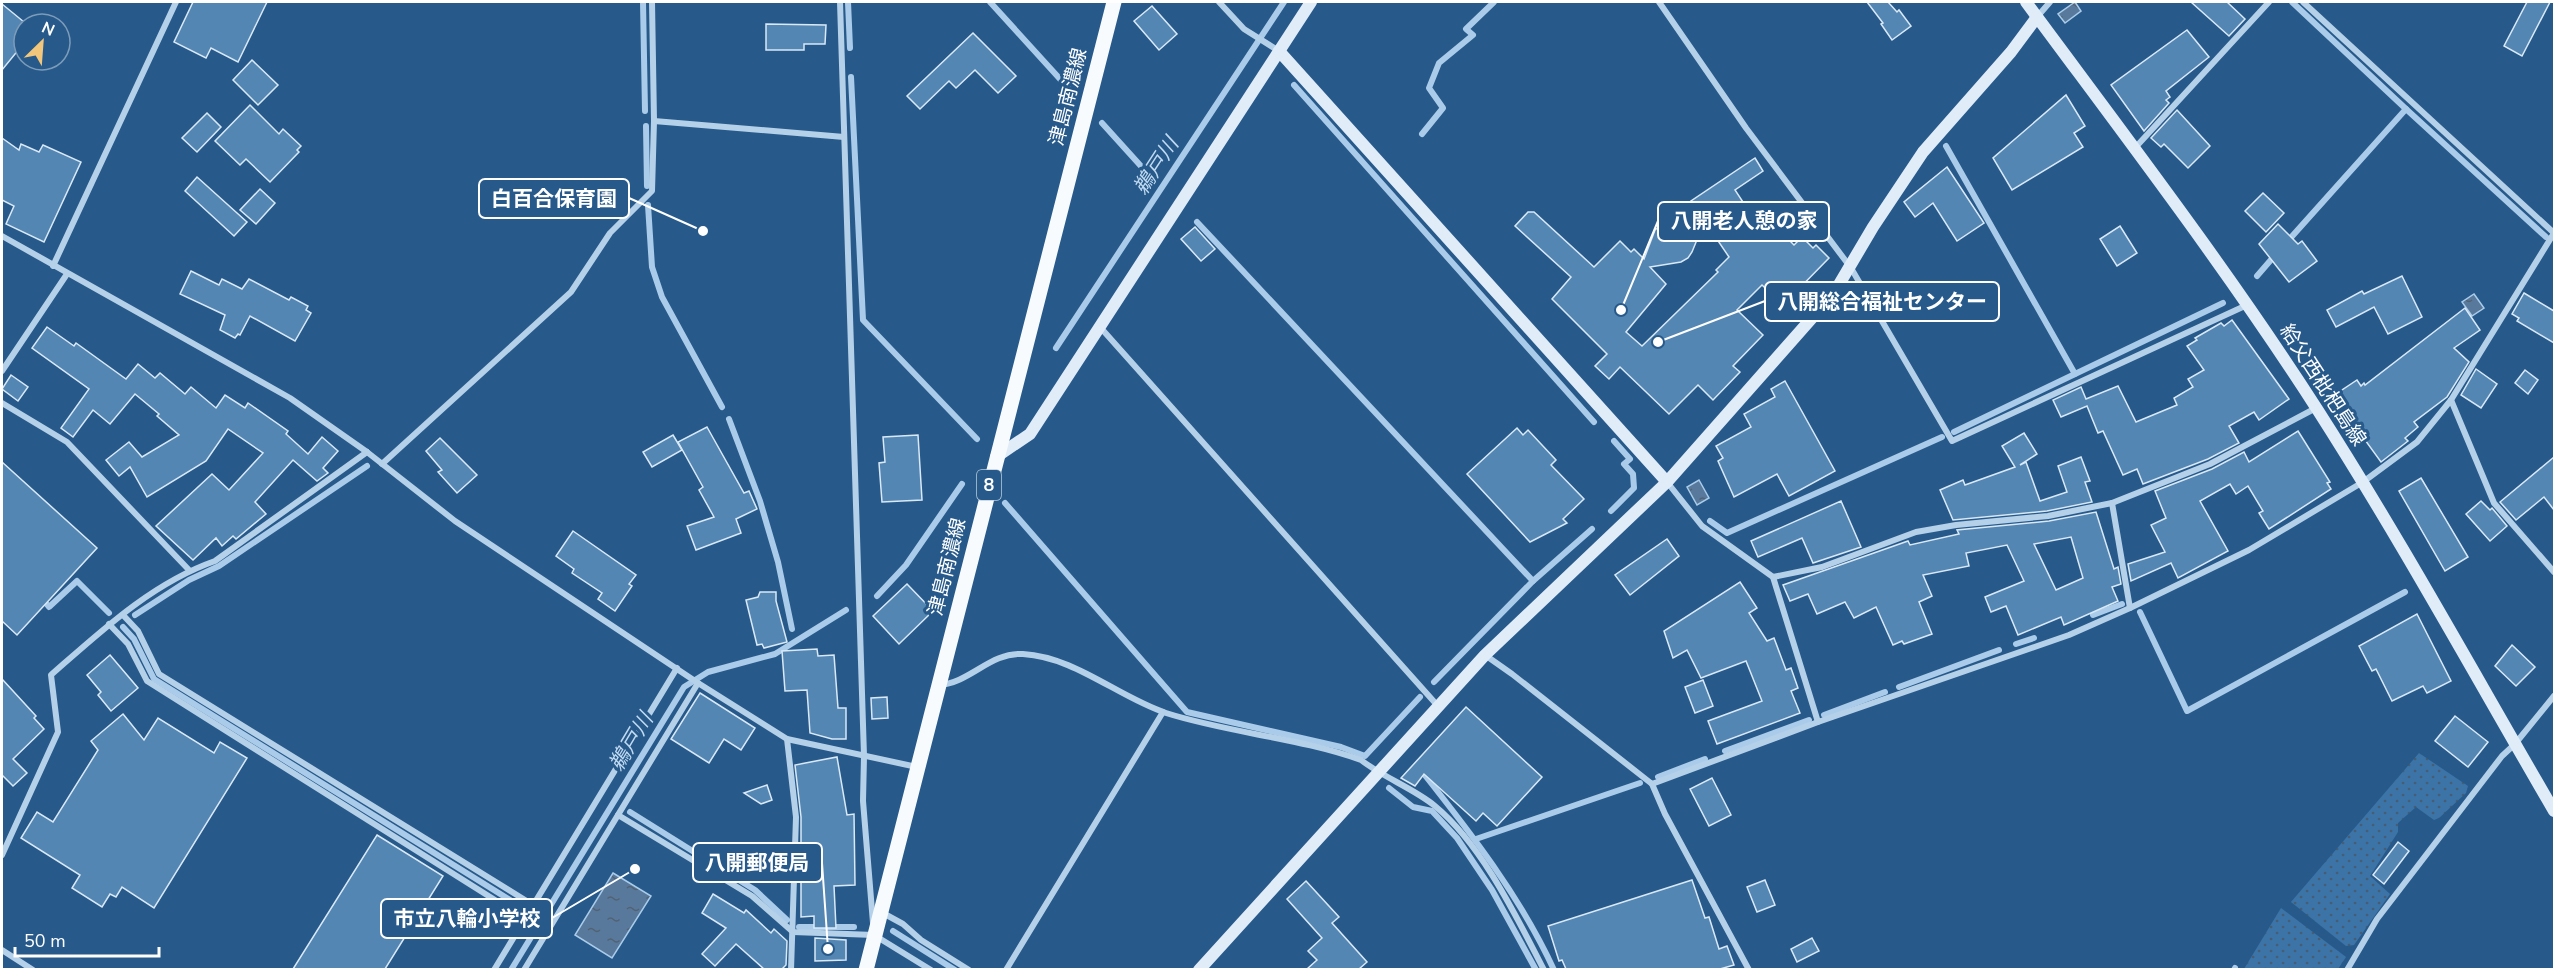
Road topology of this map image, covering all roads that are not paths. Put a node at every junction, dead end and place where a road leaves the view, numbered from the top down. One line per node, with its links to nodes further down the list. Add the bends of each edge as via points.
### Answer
1 (176, 2): 18 (street)
2 (652, 2): 14 (street)
3 (840, 2): 15 (street)
4 (1114, 2): 28 (main road, 津島南濃線 / 8)
5 (1219, 2): 13 (street, via 1248,32)
6 (1311, 2): 13 (street)
7 (1659, 2): 19 (street, via 1746,128)
8 (2026, 2): 12 (street, 給父西枇杷島線)
9 (2050, 2): 12 (street)
10 (2269, 2): 16 (street)
11 (2303, 2): 24 (street, via 2554,233)
12 (2037, 17): 16 (street, 給父西枇杷島線); 19 (street, via 1923,152)
13 (1274, 48): 22 (street); 30 (street)
14 (654, 121): 15 (street); 29 (street, via 652,191 610,233 571,292)
15 (844, 137): 49 (street)
16 (2134, 150): 21 (street, 給父西枇杷島線)
17 (2, 236): 18 (street)
18 (53, 266): 20 (street)
19 (1851, 267): 21 (street, via 1952,441); 30 (street, via 1834,293)
20 (67, 274): 23 (street); 27 (street, via 290,398)
21 (2247, 304): 26 (street, 給父西枇杷島線)
22 (1100, 327): 28 (street, via 1030,434); 44 (street)
23 (2, 371)
24 (2451, 400): 31 (street, via 2417,442); 34 (street, via 2494,503)
25 (2, 404): 33 (street, via 67,442)
26 (2316, 408): 31 (street, 給父西枇杷島線); 32 (street, via 2210,464)
27 (367, 452): 29 (street); 33 (street, via 215,561)
28 (996, 457): 42 (main road, 津島南濃線 / 8)
29 (382, 464): 40 (street, via 455,521)
30 (1667, 482): 35 (street, via 1702,526); 39 (street)
31 (2362, 482): 36 (street, via 2249,550); 48 (street, 給父西枇杷島線)
32 (2112, 503): 35 (street, via 2048,516 1916,532 1822,567); 36 (street)
33 (189, 570): 37 (street)
34 (2554, 572)
35 (1773, 577): 46 (street)
36 (2130, 608): 46 (street, via 2068,635)
37 (123, 615): 38 (street); 56 (street, via 138,631 159,674)
38 (109, 624): 55 (street, via 51,675 58,732); 58 (street, via 128,644 147,681)
39 (1485, 655): 44 (street); 52 (street)
40 (677, 668): 41 (street); 56 (street)
41 (698, 683): 47 (street); 54 (street)
42 (939, 685): 45 (street, via 951,684 1000,656 1022,654 1052,659); 50 (main road, 津島南濃線 / 8)
43 (2554, 696): 48 (street)
44 (1437, 705): 51 (street)
45 (1163, 712): 51 (street, via 1349,755); 69 (street)
46 (1818, 722): 52 (street)
47 (787, 739): 49 (street); 59 (street, via 796,817)
48 (2515, 744): 53 (street, 給父西枇杷島線); 73 (street, via 2377,919)
49 (864, 756): 50 (street); 60 (street, via 863,801)
50 (917, 767): 57 (main road, 津島南濃線 / 8)
51 (1377, 772): 70 (street); 71 (street, via 1433,804 1451,820 1506,897)
52 (1652, 784): 72 (street)
53 (2554, 811)
54 (618, 815): 59 (street, via 752,896); 64 (street)
55 (2, 855)
56 (533, 905): 58 (street)
57 (880, 912): 60 (main road, 津島南濃線 / 8); 68 (street)
58 (525, 919): 63 (street)
59 (793, 932): 60 (street); 65 (street)
60 (874, 935): 66 (main road, 津島南濃線 / 8); 67 (street)
61 (2, 950): 62 (street)
62 (33, 969)
63 (494, 969)
64 (524, 969)
65 (791, 969)
66 (866, 969)
67 (931, 969)
68 (969, 969)
69 (1006, 969)
70 (1199, 969)
71 (1544, 969)
72 (1749, 969)
73 (2347, 969)

